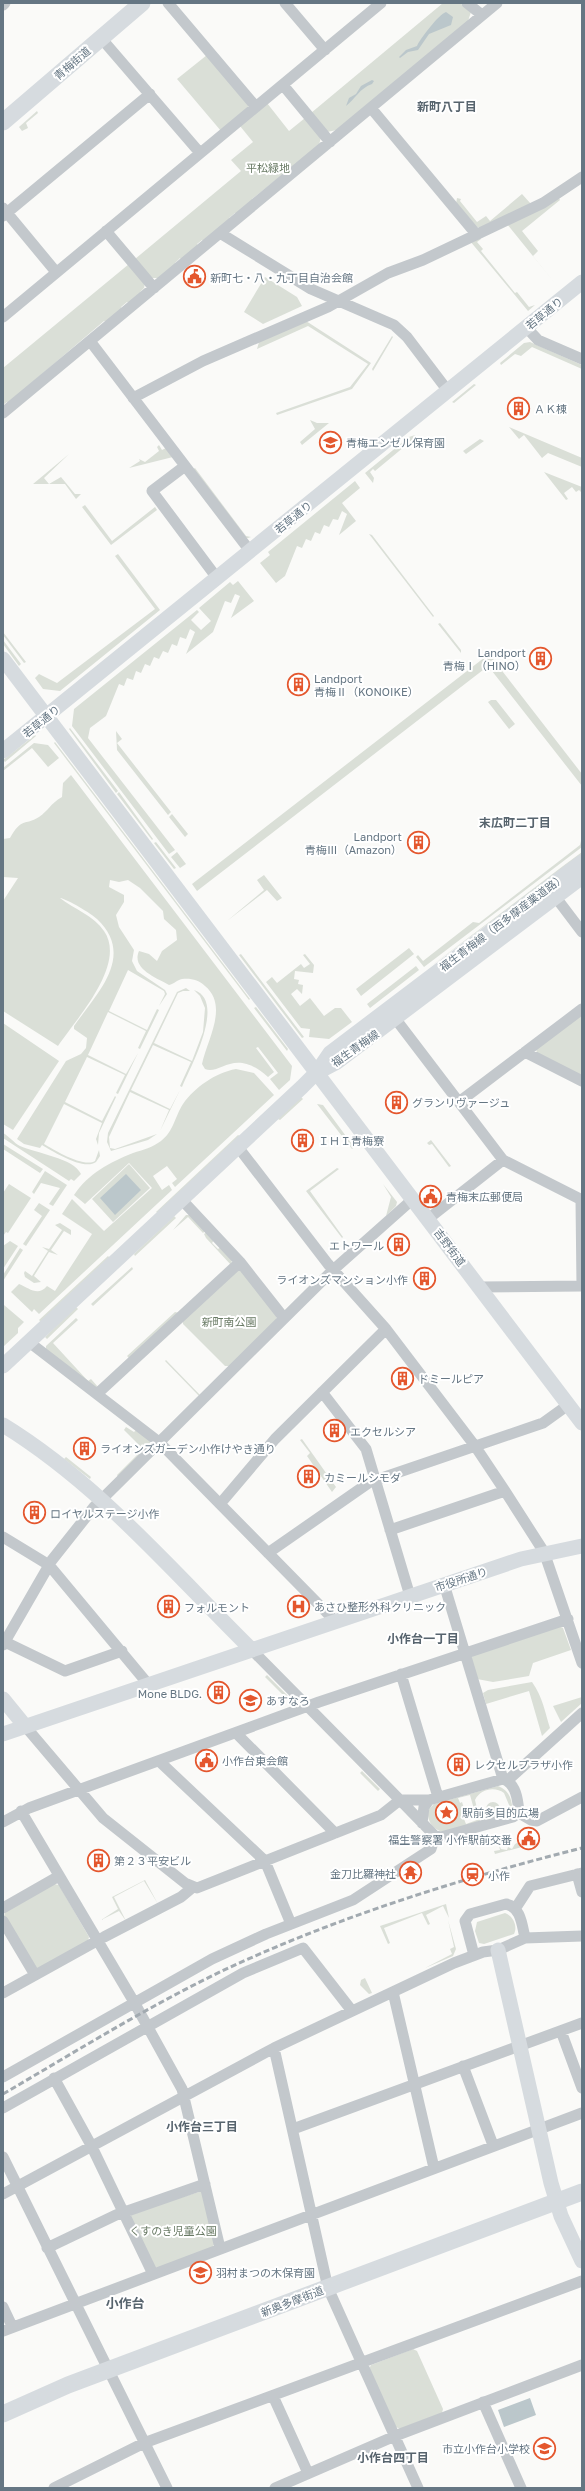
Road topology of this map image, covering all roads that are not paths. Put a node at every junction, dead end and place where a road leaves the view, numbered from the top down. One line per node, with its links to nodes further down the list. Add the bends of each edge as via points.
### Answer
1 (142, 3): 8 (main road, 青梅街道)
2 (168, 3): 12 (street)
3 (285, 3): 9 (street)
4 (381, 3): 9 (street)
5 (467, 3): 7 (street)
6 (497, 3): 7 (street)
7 (482, 16): 13 (street)
8 (101, 38): 11 (street); 14 (main road, 青梅街道)
9 (325, 50): 10 (street)
10 (283, 85): 12 (street); 15 (street)
11 (150, 94): 16 (street); 18 (street)
12 (256, 107): 16 (street)
13 (371, 108): 15 (street); 21 (street)
14 (3, 122)
15 (330, 142): 20 (street)
16 (200, 154): 19 (street)
17 (582, 177): 21 (street, via 543,203)
18 (4, 212): 22 (street)
19 (106, 231): 22 (street); 24 (street)
20 (220, 233): 24 (street); 25 (street, via 311,289)
21 (476, 234): 25 (street, via 423,260 388,273)
22 (56, 272): 26 (street)
23 (582, 282): 27 (street, 若草通り)
24 (154, 288): 28 (street)
25 (340, 301): 30 (street, via 378,317 398,329); 31 (street, via 204,361)
26 (3, 317)
27 (526, 327): 29 (street, via 538,340); 30 (street, 若草通り)
28 (90, 341): 31 (street); 32 (street)
29 (582, 359)
30 (448, 391): 34 (street, 若草通り)
31 (133, 398): 33 (street)
32 (3, 413)
33 (184, 466): 34 (street); 35 (street, via 152,491)
34 (250, 552): 35 (street, 若草通り)
35 (217, 578): 37 (street, 若草通り)
36 (3, 659): 37 (street, 吉野街道)
37 (47, 716): 38 (street, 若草通り); 48 (street, 吉野街道)
38 (3, 752)
39 (582, 862): 41 (street, 福生青梅線（西多摩産業道路）)
40 (582, 877): 41 (street, 福生青梅線（西多摩産業道路）)
41 (552, 892): 42 (street); 43 (street, 福生青梅線（西多摩産業道路）); 43 (street, 福生青梅線（西多摩産業道路）, via 502,937)
42 (582, 932)
43 (472, 953): 44 (street, 福生青梅線（西多摩産業道路）)
44 (429, 982): 46 (street, 福生青梅線)
45 (582, 1009): 47 (street)
46 (391, 1014): 48 (street, 福生青梅線, via 330,1053); 50 (street)
47 (525, 1052): 49 (street); 50 (street)
48 (317, 1072): 51 (street, 福生青梅線); 53 (street, 吉野街道)
49 (582, 1080)
50 (459, 1102): 52 (street)
51 (238, 1147): 54 (street, 福生青梅線); 58 (street)
52 (503, 1160): 55 (street); 56 (street)
53 (412, 1198): 56 (street, 吉野街道); 58 (street)
54 (182, 1200): 57 (street); 63 (street, 福生青梅線)
55 (582, 1200): 59 (street)
56 (428, 1219): 60 (street, 吉野街道)
57 (240, 1262): 61 (street); 66 (street)
58 (333, 1270): 61 (street); 62 (street)
59 (582, 1286): 60 (street)
60 (480, 1287): 67 (street, 吉野街道)
61 (284, 1318): 69 (street)
62 (386, 1329): 65 (street); 70 (street)
63 (29, 1342): 64 (street, 福生青梅線); 66 (street)
64 (3, 1366)
65 (322, 1392): 71 (street, via 366,1449); 74 (street, via 275,1439)
66 (97, 1394): 69 (street)
67 (577, 1413): 70 (street)
68 (3, 1425): 73 (street, via 56,1460)
69 (159, 1442): 73 (street); 74 (street)
70 (474, 1446): 71 (street); 72 (street)
71 (376, 1480): 75 (street); 79 (street)
72 (505, 1491): 75 (street); 78 (street)
73 (102, 1499): 80 (street); 86 (street)
74 (220, 1504): 79 (street)
75 (390, 1530): 82 (street)
76 (3, 1537): 80 (street)
77 (582, 1546): 78 (street, 市役所通り)
78 (544, 1552): 81 (street, 市役所通り); 83 (street)
79 (268, 1553): 84 (street)
80 (49, 1565): 85 (street); 87 (street)
81 (444, 1584): 82 (street, 市役所通り); 88 (street)
82 (410, 1596): 84 (street, 市役所通り)
83 (568, 1619): 88 (street); 89 (street)
84 (335, 1621): 86 (street, 市役所通り)
85 (4, 1644): 87 (street, via 65,1671)
86 (250, 1649): 91 (street, 市役所通り); 93 (street)
87 (122, 1651): 91 (street)
88 (465, 1654): 90 (street); 99 (street)
89 (582, 1663)
90 (401, 1674): 93 (street); 102 (street)
91 (148, 1684): 95 (street, 市役所通り)
92 (3, 1699): 95 (street)
93 (307, 1707): 96 (street); 103 (street)
94 (582, 1713): 99 (street)
95 (26, 1726): 97 (street, 市役所通り); 100 (street)
96 (236, 1733): 98 (street); 108 (street)
97 (3, 1734)
98 (159, 1761): 100 (street); 110 (street)
99 (505, 1780): 102 (street); 105 (street, via 514,1788)
100 (79, 1790): 104 (street); 113 (street, via 112,1827)
101 (582, 1797): 105 (street, via 537,1821)
102 (434, 1798): 103 (street); 107 (street, via 424,1807)
103 (400, 1800): 107 (street); 108 (street, via 381,1815)
104 (20, 1812): 106 (street); 112 (street)
105 (519, 1813): 109 (street, via 455,1834)
106 (3, 1822)
107 (422, 1823): 109 (street)
108 (335, 1833): 110 (street)
109 (435, 1836): 118 (street, via 431,1849 359,1897)
110 (265, 1861): 113 (street, via 201,1887); 118 (street)
111 (579, 1874): 114 (street); 116 (street, via 530,1886)
112 (58, 1876): 115 (street); 121 (street)
113 (193, 1887): 121 (street, via 181,1896)
114 (582, 1892)
115 (3, 1908)
116 (515, 1909): 120 (street); 123 (street, via 506,1904 466,1917)
117 (3, 1921): 124 (street)
118 (291, 1924): 127 (street, via 212,1959)
119 (582, 1936): 120 (street)
120 (525, 1938): 122 (street)
121 (97, 1940): 124 (street); 127 (street)
122 (498, 1950): 123 (street); 132 (street)
123 (474, 1954): 125 (street)
124 (35, 1975): 126 (street)
125 (393, 1992): 128 (street); 137 (street)
126 (3, 1993)
127 (134, 2002): 130 (street); 135 (street)
128 (352, 2011): 130 (street, via 303,1948 243,1972); 133 (street)
129 (582, 2022): 131 (street)
130 (147, 2025): 136 (street); 139 (street)
131 (561, 2031): 132 (street); 138 (street)
132 (520, 2044): 134 (street); 143 (street)
133 (274, 2048): 139 (street); 142 (street)
134 (463, 2066): 137 (street); 145 (street)
135 (3, 2077)
136 (54, 2078): 140 (street); 144 (street)
137 (415, 2083): 142 (street); 147 (street)
138 (582, 2088)
139 (185, 2095): 144 (street); 148 (street)
140 (3, 2108)
141 (582, 2113): 143 (street)
142 (292, 2129): 154 (street)
143 (540, 2129): 145 (street); 152 (street)
144 (91, 2145): 149 (street); 153 (street)
145 (493, 2145): 147 (street)
146 (3, 2157): 149 (street)
147 (434, 2168): 154 (street)
148 (205, 2184): 153 (street); 156 (street)
149 (17, 2186): 151 (street); 155 (street)
150 (582, 2192): 152 (main road, 新奥多摩街道)
151 (3, 2194)
152 (556, 2202): 157 (street); 160 (main road, 新奥多摩街道)
153 (124, 2214): 155 (street, via 116,2215); 158 (street)
154 (311, 2214): 156 (street); 160 (street)
155 (47, 2248): 161 (street)
156 (220, 2248): 158 (street)
157 (582, 2261)
158 (152, 2274): 161 (street)
159 (582, 2281): 164 (street)
160 (328, 2288): 164 (street); 166 (main road, 新奥多摩街道)
161 (75, 2304): 163 (street); 166 (street)
162 (3, 2307): 163 (street)
163 (8, 2329)
164 (362, 2364): 167 (street); 170 (street)
165 (582, 2365): 168 (street)
166 (109, 2370): 169 (main road, 新奥多摩街道, via 43,2394); 171 (street)
167 (273, 2396): 171 (street); 172 (street)
168 (482, 2402): 170 (street); 177 (street)
169 (3, 2414)
170 (395, 2436): 172 (street); 176 (street)
171 (144, 2444): 173 (street); 174 (street)
172 (308, 2474): 175 (street)
173 (54, 2488)
174 (167, 2488)
175 (275, 2488)
176 (418, 2488)
177 (521, 2488)

